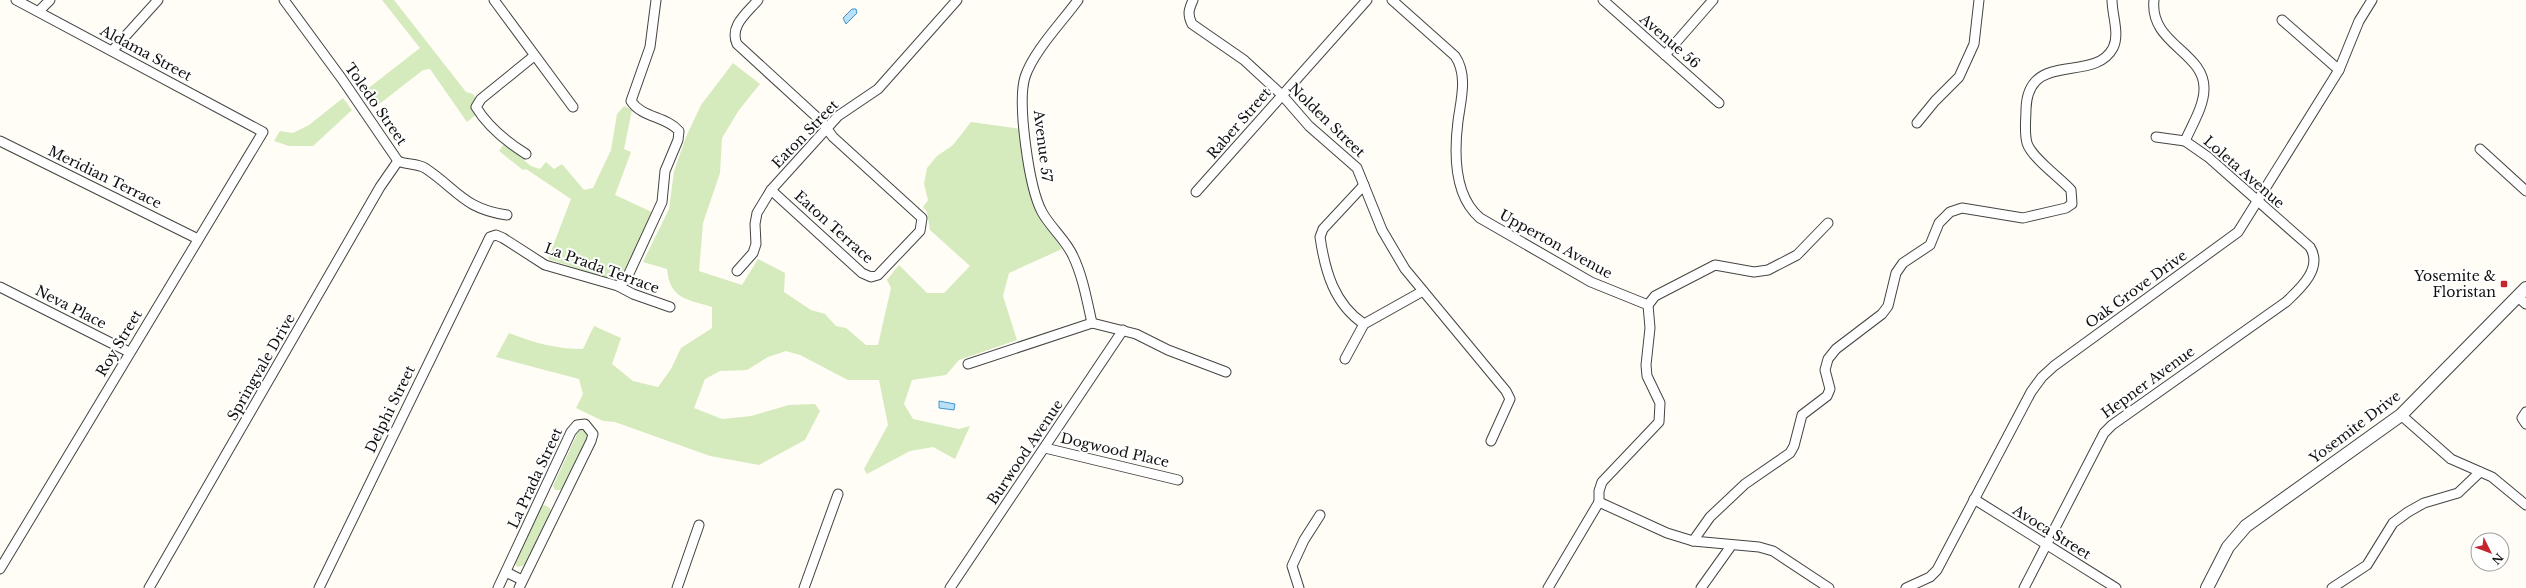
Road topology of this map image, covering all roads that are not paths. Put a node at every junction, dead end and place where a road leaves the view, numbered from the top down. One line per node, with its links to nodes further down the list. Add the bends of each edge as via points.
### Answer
1 (16, 0): 19 (street, Aldama Street)
2 (50, 0): 19 (street)
3 (158, 0): 21 (street)
4 (284, 0): 36 (street, Toledo Street)
5 (494, 0): 23 (street)
6 (656, 0): 48 (street, via 650,47 631,101 644,112 674,126 678,131 678,140 666,166 662,202 626,280)
7 (758, 0): 29 (street, via 737,25 734,38 741,50 821,121)
8 (956, 0): 29 (street, Eaton Street, via 878,89 848,108)
9 (1078, 0): 54 (street, Avenue 57, via 1031,64 1025,78 1023,93 1027,151 1034,192 1041,211 1073,255)
10 (1194, 0): 25 (street, Nolden Street, via 1189,9 1192,24 1244,60)
11 (1367, 0): 25 (street, Raber Street)
12 (1392, 0): 52 (street, Upperton Avenue, via 1455,56 1460,64 1462,85 1458,123 1458,165 1464,199 1471,210 1480,218 1591,282)
13 (1603, 0): 22 (street, Avenue 56)
14 (1713, 0): 22 (street)
15 (1979, 0): 28 (street, via 1974,44 1959,77 1934,101)
16 (2112, 0): 75 (street, via 2116,37 2108,55 2088,65 2047,73 2038,79 2030,90 2027,102 2027,144 2070,190 2072,204 2066,208 2022,218 1962,208 1950,212 1939,223 1930,245 1903,263 1896,272 1888,306 1882,314 1836,349 1828,359 1825,370 1830,389 1827,396 1802,415 1790,453 1745,484 1710,517)
17 (2154, 0): 33 (street, Loleta Avenue, via 2155,22 2162,33 2201,74 2203,99)
18 (2372, 0): 24 (street, Oak Grove Drive, via 2358,21)
19 (40, 12): 21 (street, Aldama Street)
20 (2282, 20): 24 (street)
21 (112, 51): 30 (street, Aldama Street)
22 (1665, 55): 26 (street, Avenue 56)
23 (534, 56): 27 (street); 35 (street, via 481,99 476,107 500,135)
24 (2339, 70): 41 (street, Oak Grove Drive)
25 (1282, 95): 37 (street, Nolden Street, via 1309,126 1357,168); 40 (street, Raber Street)
26 (1720, 103)
27 (573, 108)
28 (1917, 123)
29 (826, 129): 38 (street, Eaton Street); 38 (street, Eaton Terrace, via 922,218 920,231 878,275 871,278 862,273)
30 (263, 132): 44 (street, Roy Street)
31 (2156, 137): 33 (street)
32 (0, 141): 44 (street, Meridian Terrace)
33 (2186, 141): 41 (street, Loleta Avenue, via 2208,157)
34 (2480, 149): 39 (street)
35 (526, 154)
36 (398, 161): 42 (street, Toledo Street, via 423,167 471,205); 81 (street, Springvale Drive, via 380,187)
37 (1364, 185): 50 (street, Nolden Street, via 1392,249); 55 (street, via 1323,229 1320,237 1335,294 1347,310)
38 (771, 190): 47 (street, Eaton Street, via 757,213 756,244 753,252)
39 (2526, 191)
40 (1196, 192)
41 (2257, 202): 46 (street, Loleta Avenue); 70 (street, Oak Grove Drive, via 2241,228 2227,242 2177,276 2042,377)
42 (507, 215)
43 (1828, 223): 52 (street, via 1797,255 1768,270 1754,272 1715,265 1655,296)
44 (198, 239): 57 (street, Roy Street)
45 (486, 242): 48 (street, La Prada Terrace, via 496,235 545,265); 82 (street, Delphi Street)
46 (2315, 254): 76 (street, Hepner Avenue, via 2310,275 2286,302 2104,432)
47 (738, 271)
48 (618, 286): 53 (street, La Prada Terrace)
49 (0, 287): 57 (street, Neva Place)
50 (1423, 291): 55 (street); 64 (street, Nolden Street, via 1506,390 1510,399)
51 (2523, 296): 62 (street, Yosemite Drive)
52 (1648, 305): 71 (street, via 1650,328 1647,376 1660,403 1659,422 1602,482)
53 (670, 307)
54 (1092, 324): 56 (street); 59 (street)
55 (1364, 324): 58 (street)
56 (1123, 330): 60 (street); 65 (street, Burwood Avenue)
57 (129, 352): 78 (street, Roy Street)
58 (1345, 359)
59 (968, 364)
60 (1226, 372)
61 (2526, 412): 63 (street, via 2522,418)
62 (2401, 415): 66 (street, via 2451,459); 94 (street, Yosemite Drive, via 2246,526 2228,547)
63 (2526, 424)
64 (1491, 442)
65 (1045, 448): 67 (street, Dogwood Place); 86 (street, Burwood Avenue)
66 (2480, 472): 72 (street, via 2492,477); 95 (street, via 2458,493 2424,503 2408,512 2386,533 2367,565)
67 (1178, 480)
68 (838, 494): 85 (street)
69 (551, 499): 69 (street, La Prada Street, via 591,441 592,434 586,424 577,425 571,432); 79 (street, La Prada Street); 80 (street, La Prada Street)
70 (1974, 499): 76 (street, Avoca Street); 91 (street, Oak Grove Drive, via 1937,570 1930,578)
71 (1599, 502): 75 (street, via 1667,533); 88 (street)
72 (2526, 504)
73 (1320, 515): 87 (street, via 1292,566)
74 (699, 525): 84 (street)
75 (1692, 541): 77 (street)
76 (2046, 545): 92 (street, Hepner Avenue); 93 (street, Avoca Street)
77 (1731, 546): 89 (street); 90 (street, via 1759,547 1773,551)
78 (0, 568)
79 (506, 572): 80 (street); 83 (street, La Prada Street)
80 (520, 584)
81 (149, 588)
82 (319, 588)
83 (498, 588)
84 (676, 588)
85 (804, 588)
86 (950, 588)
87 (1299, 588)
88 (1548, 588)
89 (1701, 588)
90 (1829, 588)
91 (1906, 588)
92 (2024, 588)
93 (2116, 588)
94 (2206, 588)
95 (2332, 588)

